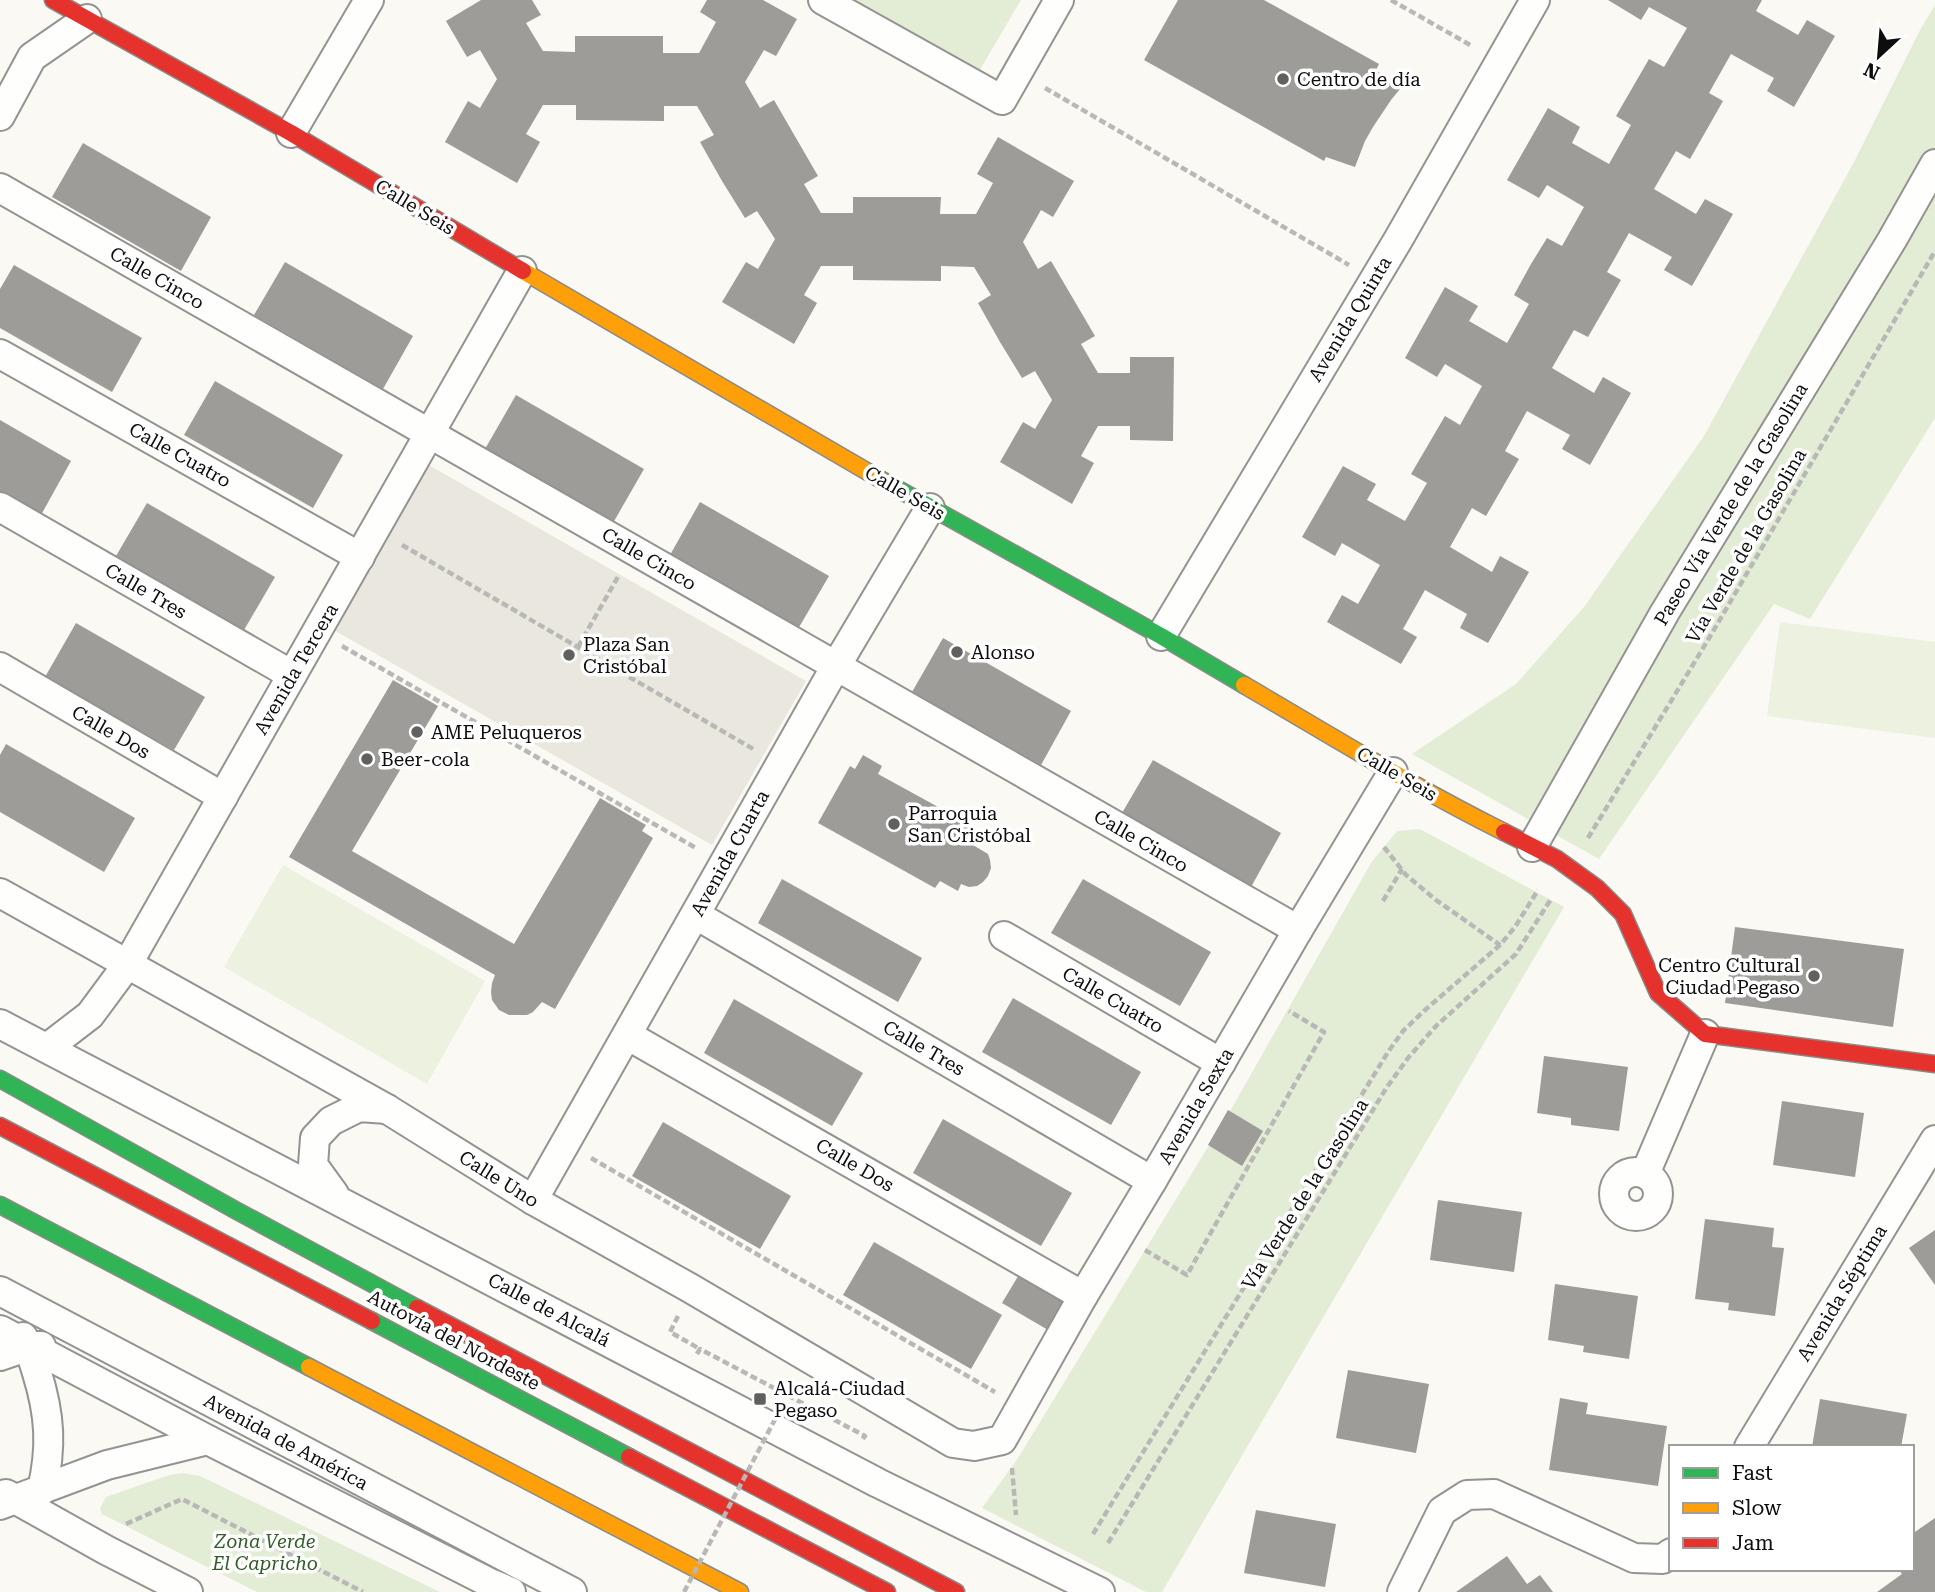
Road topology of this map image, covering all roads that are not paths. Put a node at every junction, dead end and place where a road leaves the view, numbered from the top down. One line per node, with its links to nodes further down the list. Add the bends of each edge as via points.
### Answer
1 (53, 0): 6 (main road, Calle Seis)
2 (369, 0): 8 (street)
3 (823, 0): 4 (street, via 1002,100)
4 (1059, 0)
5 (1535, 0): 17 (street, Avenida Quinta)
6 (87, 19): 7 (street, via 32,57); 8 (main road, Calle Seis)
7 (0, 117)
8 (291, 133): 11 (main road, Calle Seis)
9 (1935, 164): 23 (street, Paseo Vía Verde de la Gasolina, via 1665,612)
10 (0, 188): 13 (street, Calle Cinco)
11 (522, 271): 13 (street, Avenida Tercera); 15 (main road, Calle Seis)
12 (0, 354): 16 (street, Calle Cuatro)
13 (430, 434): 16 (street, Avenida Tercera); 18 (street, Calle Cinco)
14 (0, 507): 20 (street, Calle Tres)
15 (930, 508): 17 (main road, Calle Seis); 18 (street, Avenida Cuarta)
16 (360, 557): 20 (street, Avenida Tercera)
17 (1161, 636): 21 (main road, Calle Seis)
18 (836, 666): 25 (street, Avenida Cuarta); 26 (street, Calle Cinco)
19 (0, 667): 22 (street, Calle Dos)
20 (292, 675): 22 (street, Avenida Tercera)
21 (1392, 772): 23 (main road, Calle Seis); 26 (street, Avenida Sexta)
22 (223, 797): 28 (street, Avenida Tercera)
23 (1532, 847): 30 (main road, Calle Seis, via 1570,868 1623,914 1658,993)
24 (0, 893): 28 (street, Calle Uno)
25 (696, 915): 31 (street, Avenida Cuarta); 40 (street, Calle Tres)
26 (1298, 930): 33 (street, Avenida Sexta)
27 (1004, 936): 33 (street, Calle Cuatro)
28 (127, 965): 32 (street, Avenida Tercera, via 90,1015); 36 (street, Calle Uno)
29 (0, 1024): 32 (street, Calle de Alcalá)
30 (1705, 1034): 34 (main road); 39 (street)
31 (627, 1035): 42 (street, Avenida Cuarta); 45 (street, Calle Dos)
32 (47, 1048): 41 (street, Calle de Alcalá)
33 (1221, 1063): 40 (street, Avenida Sexta)
34 (1935, 1064)
35 (0, 1079): 61 (main road, via 511,1358)
36 (387, 1109): 41 (street, via 359,1107 331,1121 315,1138 313,1165); 42 (street, Calle Uno)
37 (0, 1126): 60 (main road, Autovía del Nordeste)
38 (1935, 1140): 52 (street, Avenida Séptima)
39 (1645, 1174)
40 (1152, 1181): 45 (street, Avenida Sexta)
41 (337, 1199): 62 (street, Calle de Alcalá, via 878,1483)
42 (533, 1200): 53 (street, Calle Uno, via 953,1443)
43 (0, 1205): 59 (main road)
44 (0, 1291): 49 (street, Avenida de América)
45 (1083, 1296): 53 (street, Avenida Sexta, via 1020,1407)
46 (0, 1310): 48 (street)
47 (0, 1331): 48 (street, Avenida de América)
48 (29, 1346): 49 (street); 50 (street); 51 (street, Avenida de América); 54 (street, via 45,1400 48,1466)
49 (110, 1349): 58 (street, Avenida de América)
50 (0, 1356)
51 (208, 1440): 54 (street, via 107,1465); 57 (street, Avenida de América)
52 (1750, 1445)
53 (1006, 1448)
54 (15, 1497): 56 (street)
55 (1669, 1554): 63 (street, via 1663,1559 1634,1558 1494,1494 1466,1495 1442,1511)
56 (188, 1592)
57 (511, 1592)
58 (572, 1592)
59 (740, 1592)
60 (887, 1592)
61 (956, 1592)
62 (1100, 1592)
63 (1402, 1592)

